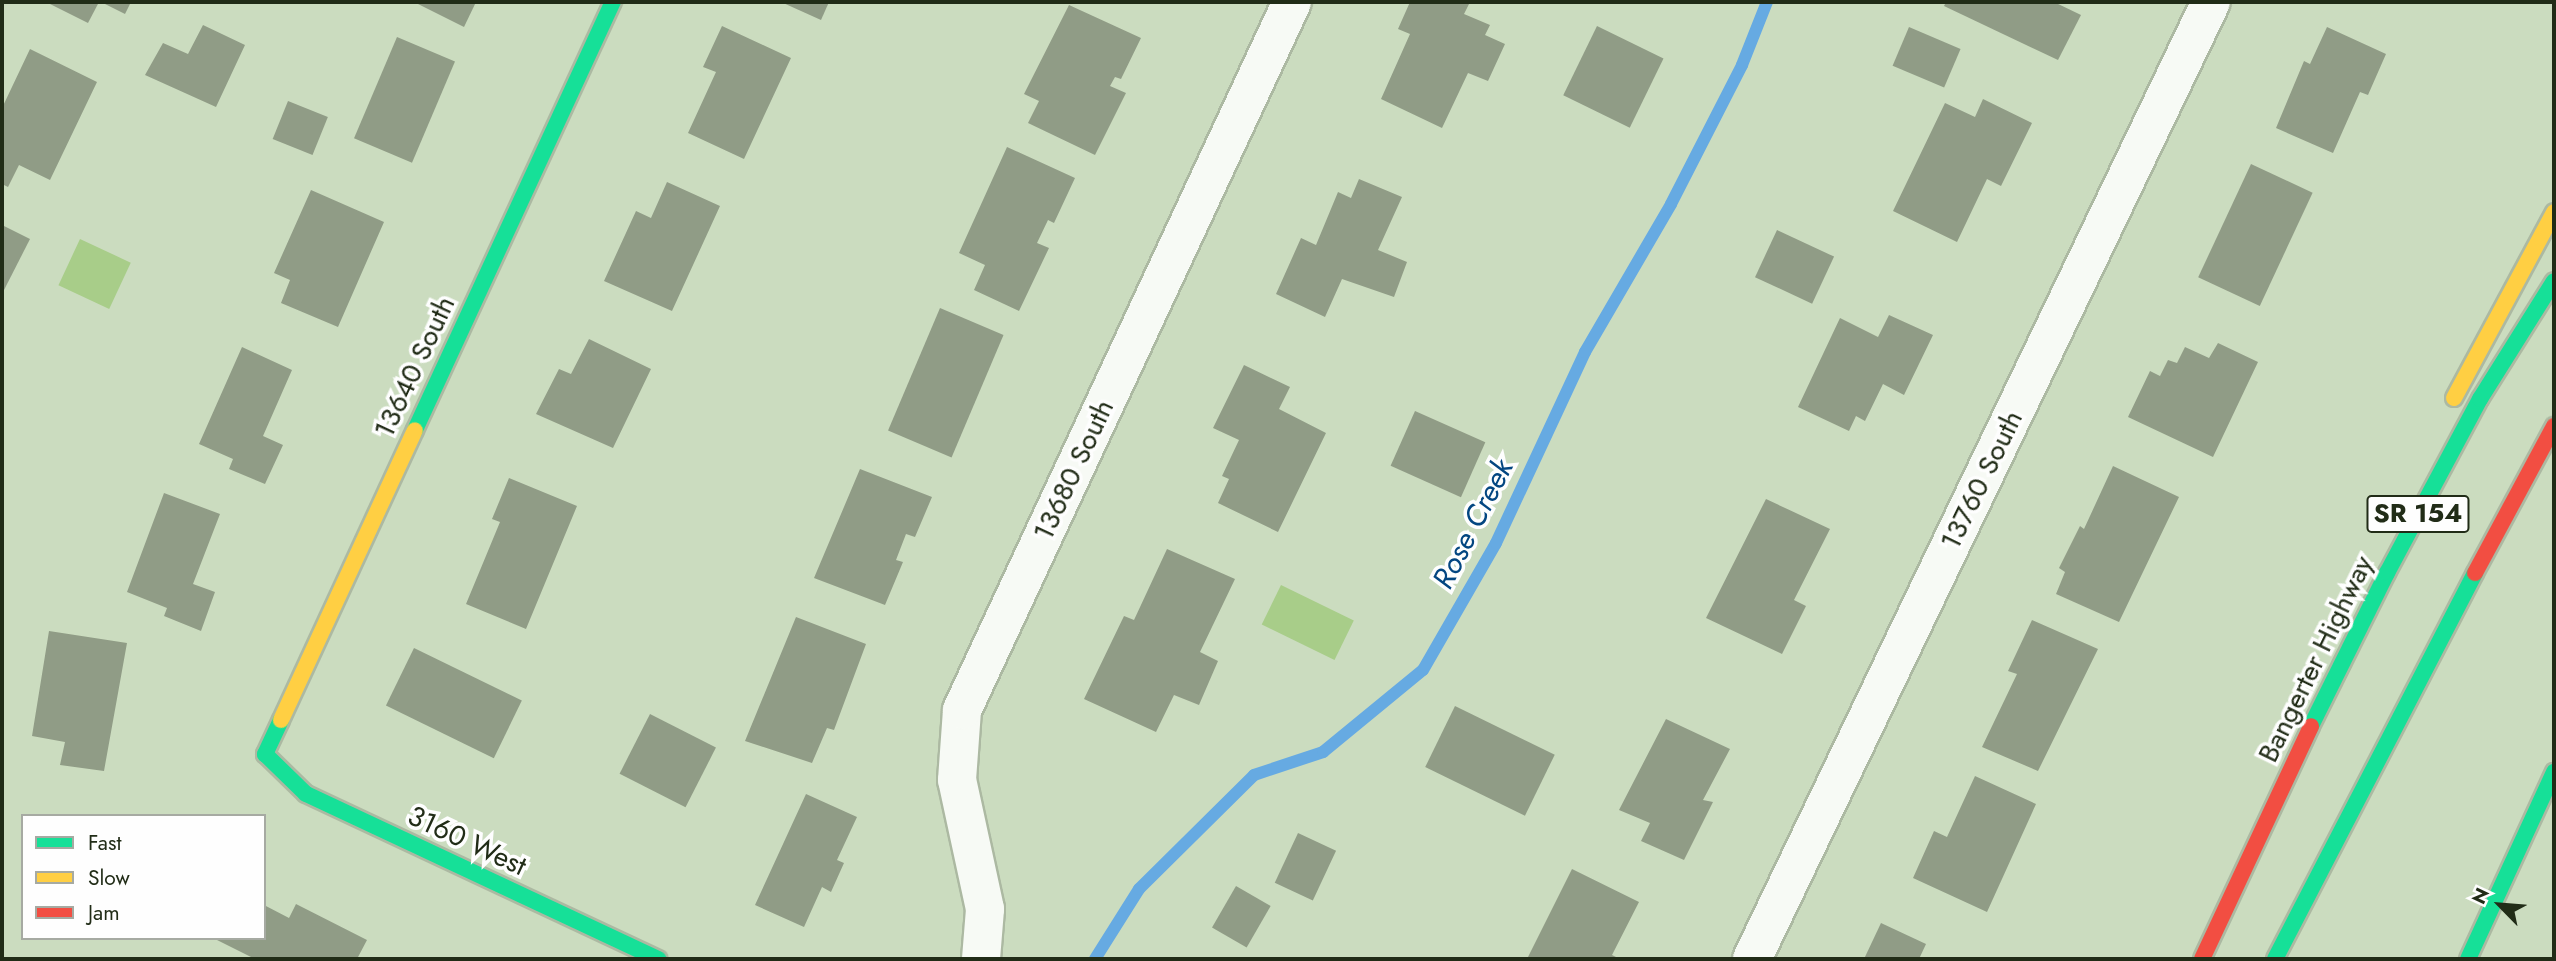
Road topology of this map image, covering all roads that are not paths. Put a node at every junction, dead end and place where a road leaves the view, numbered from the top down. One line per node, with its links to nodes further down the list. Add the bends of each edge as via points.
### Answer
1 (613, 2): 11 (main road, 13640 South)
2 (1292, 2): 15 (street, 13680 South, via 962,710 957,780 985,909)
3 (2211, 2): 16 (street, 13760 South)
4 (2554, 212): 6 (main road)
5 (2554, 281): 12 (main road, Bangerter Highway / SR 154, via 2474,411)
6 (2445, 415)
7 (2554, 426): 10 (main road, SR 154)
8 (2554, 444): 10 (main road)
9 (2371, 566): 12 (main road)
10 (2462, 596): 18 (main road, SR 154)
11 (265, 754): 14 (main road, 3160 West, via 306,794)
12 (2297, 755): 17 (main road, Bangerter Highway / SR 154)
13 (2554, 772): 19 (main road)
14 (658, 959)
15 (981, 959)
16 (1752, 959)
17 (2202, 959)
18 (2275, 959)
19 (2468, 959)

